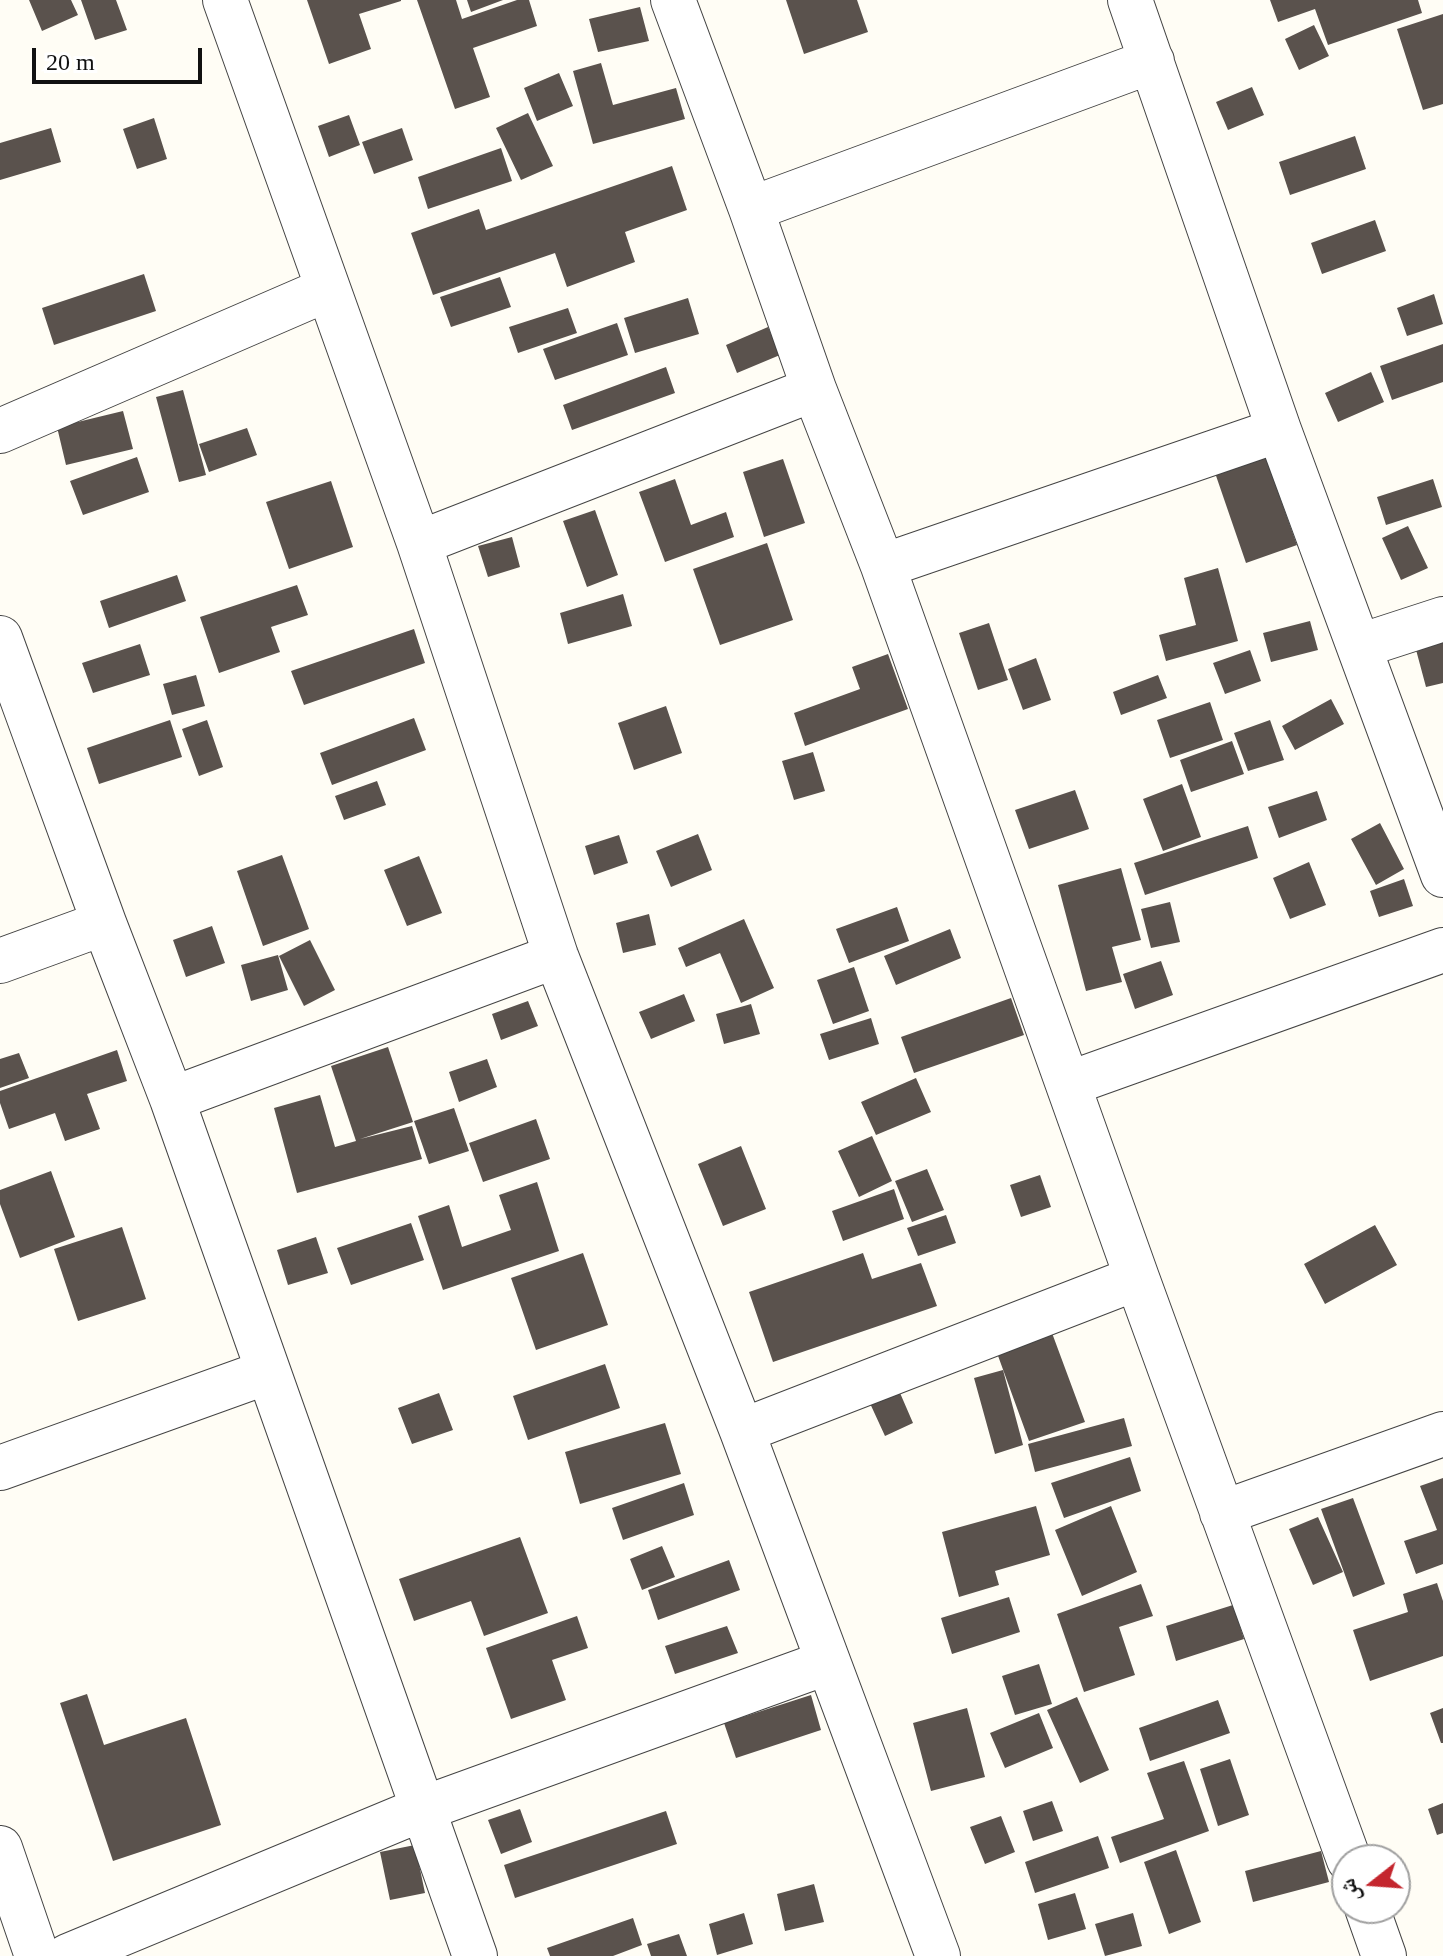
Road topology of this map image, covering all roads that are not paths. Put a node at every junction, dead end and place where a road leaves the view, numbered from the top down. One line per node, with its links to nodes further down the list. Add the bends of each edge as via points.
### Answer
1 (225, 0): 6 (street)
2 (673, 0): 5 (street)
3 (1133, 1): 4 (street)
4 (1152, 61): 5 (street); 8 (street)
5 (751, 209): 7 (street)
6 (328, 289): 9 (street); 10 (street)
7 (814, 389): 10 (street); 11 (street)
8 (1279, 430): 11 (street); 14 (street)
9 (0, 431)
10 (419, 543): 18 (street)
11 (883, 566): 20 (street)
12 (1443, 619): 14 (street)
13 (0, 638): 16 (street)
14 (1360, 646): 15 (street)
15 (1443, 875)
16 (104, 923): 19 (street); 21 (street)
17 (1443, 950): 20 (street)
18 (556, 956): 21 (street); 24 (street)
19 (0, 961)
20 (1068, 1084): 22 (street)
21 (172, 1099): 23 (street)
22 (1137, 1278): 24 (street); 27 (street)
23 (267, 1372): 26 (street); 29 (street)
24 (742, 1431): 28 (street)
25 (1443, 1434): 27 (street)
26 (0, 1468)
27 (1222, 1513): 30 (street)
28 (828, 1662): 29 (street); 36 (street)
29 (422, 1809): 34 (street); 35 (street)
30 (1343, 1844)
31 (0, 1848): 33 (street)
32 (1373, 1924): 37 (street)
33 (37, 1956)
34 (68, 1956)
35 (475, 1956)
36 (938, 1956)
37 (1384, 1956)

